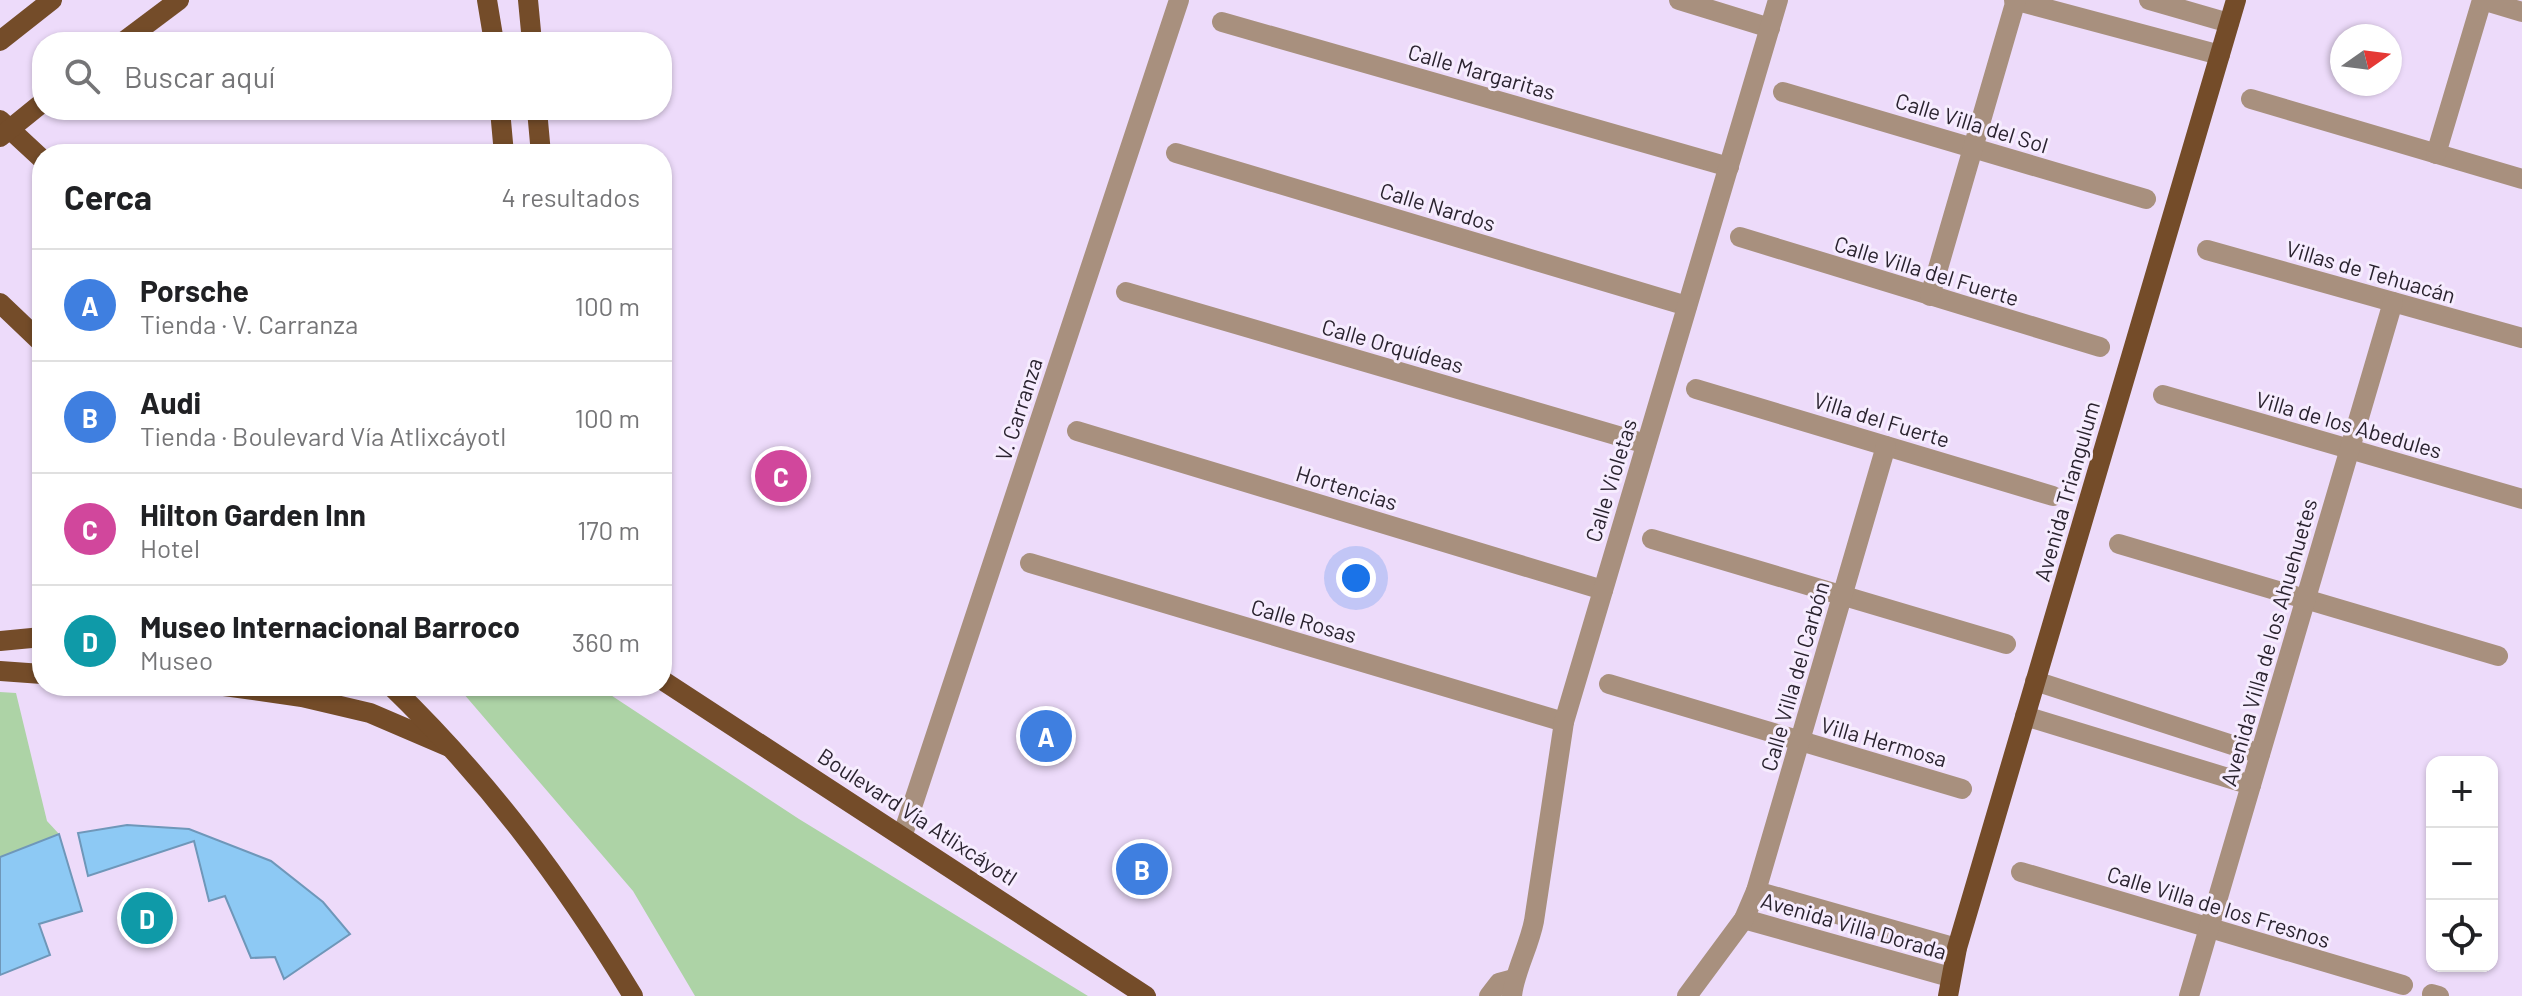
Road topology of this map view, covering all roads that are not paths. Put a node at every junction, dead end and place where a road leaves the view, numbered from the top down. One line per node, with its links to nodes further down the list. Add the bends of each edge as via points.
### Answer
1 (52, 0): 19 (main road)
2 (179, 0): 16 (main road)
3 (487, 0): 17 (main road)
4 (528, 0): 18 (main road)
5 (1179, 0): 79 (street, V. Carranza)
6 (1679, 0): 15 (street)
7 (1778, 0): 15 (street, Calle Violetas)
8 (2015, 0): 20 (street); 30 (street)
9 (2149, 0): 14 (street)
10 (2236, 0): 14 (main road, Avenida Triangulum)
11 (2482, 0): 12 (street); 33 (street)
12 (2522, 12)
13 (1222, 22): 34 (street, Calle Margaritas)
14 (2229, 23): 20 (main road, Avenida Triangulum)
15 (1770, 28): 34 (street, Calle Violetas)
16 (136, 32)
17 (492, 32)
18 (531, 32)
19 (7, 35)
20 (2220, 55): 67 (main road, Avenida Triangulum)
21 (1783, 92): 30 (street, Calle Villa del Sol)
22 (2251, 99): 33 (street)
23 (32, 111): 27 (main road)
24 (0, 120): 31 (main road)
25 (501, 120): 28 (main road)
26 (538, 120): 29 (main road)
27 (0, 137)
28 (503, 144)
29 (540, 144)
30 (1973, 148): 36 (street, Calle Villa del Sol); 40 (street)
31 (32, 150)
32 (1176, 153): 43 (street, Calle Nardos)
33 (2436, 154): 35 (street)
34 (1729, 167): 43 (street, Calle Violetas)
35 (2522, 179)
36 (2146, 199)
37 (1740, 237): 40 (street, Calle Villa del Fuerte)
38 (2207, 250): 41 (street, Villas de Tehuacán)
39 (1126, 292): 50 (street, Calle Orquídeas)
40 (1930, 296): 46 (street, Calle Villa del Fuerte)
41 (2393, 302): 45 (street, Villas de Tehuacán); 52 (street, Avenida Villa de los Ahuehuetes)
42 (0, 303): 44 (main road)
43 (1687, 306): 50 (street, Calle Violetas)
44 (32, 333)
45 (2522, 338)
46 (2100, 347)
47 (1696, 389): 51 (street, Villa del Fuerte)
48 (2163, 395): 52 (street, Villa de los Abedules)
49 (1077, 431): 58 (street, Hortencias)
50 (1646, 444): 58 (street, Calle Violetas)
51 (1886, 446): 53 (street, Villa del Fuerte); 59 (street, Calle Villa del Carbón)
52 (2350, 450): 54 (street, Villa de los Abedules); 60 (street, Avenida Villa de los Ahuehuetes)
53 (2053, 496)
54 (2522, 499)
55 (1652, 539): 59 (street)
56 (2119, 544): 60 (street)
57 (1030, 563): 73 (street, Calle Rosas)
58 (1603, 590): 73 (street, Calle Violetas)
59 (1842, 596): 63 (street); 74 (street, Calle Villa del Carbón)
60 (2305, 599): 64 (street); 76 (street, Avenida Villa de los Ahuehuetes)
61 (32, 639): 62 (main road)
62 (0, 641)
63 (2006, 644)
64 (2498, 656)
65 (0, 671): 66 (main road)
66 (32, 673)
67 (2035, 681): 72 (main road, Avenida Triangulum); 76 (street)
68 (1609, 684): 74 (street, Villa Hermosa)
69 (672, 686): 79 (main road, Boulevard Vía Atlixcáyotl)
70 (295, 696): 75 (main road, via 370,713)
71 (401, 696): 75 (main road)
72 (2025, 716): 77 (street); 84 (main road, Avenida Triangulum)
73 (1564, 722): 87 (street, Calle Violetas, via 1534,921)
74 (1800, 741): 78 (street, Villa Hermosa); 81 (street, Calle Villa del Carbón)
75 (457, 750): 88 (main road, via 586,917)
76 (2260, 754): 77 (street, Avenida Villa de los Ahuehuetes)
77 (2251, 785): 83 (street, Avenida Villa de los Ahuehuetes)
78 (1962, 789)
79 (903, 834): 89 (main road, Boulevard Vía Atlixcáyotl)
80 (2021, 872): 83 (street, Calle Villa de los Fresnos)
81 (1756, 891): 82 (street, Calle Villa del Carbón); 84 (street, Avenida Villa Dorada)
82 (1744, 919): 86 (street, Avenida Villa Dorada); 91 (street, Avenida Villa Dorada)
83 (2209, 928): 85 (street, Calle Villa de los Fresnos); 92 (street, Avenida Villa de los Ahuehuetes)
84 (1957, 948): 86 (main road, Avenida Triangulum)
85 (2403, 985)
86 (1949, 986)
87 (1513, 987): 90 (street, Calle Violetas, via 1499,983)
88 (633, 996)
89 (1146, 996)
90 (1489, 996)
91 (1687, 996)
92 (2189, 996)

